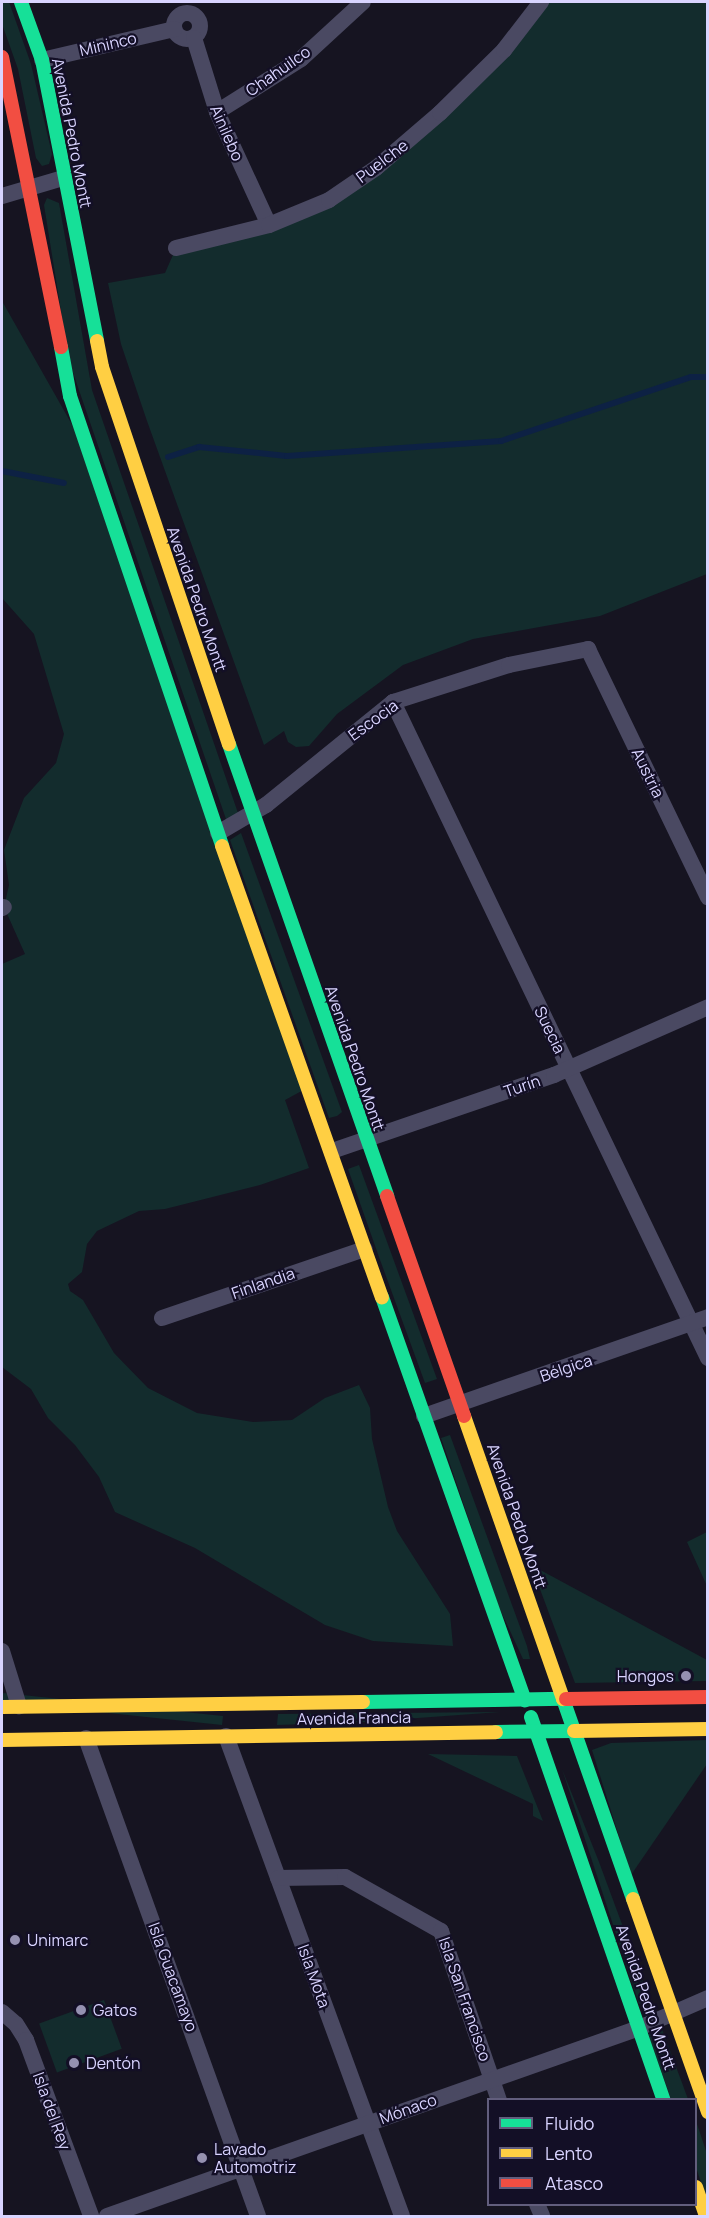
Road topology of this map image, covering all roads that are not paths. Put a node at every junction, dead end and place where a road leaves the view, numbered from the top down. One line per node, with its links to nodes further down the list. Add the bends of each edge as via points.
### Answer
1 (21, 2): 8 (main road, Avenida Pedro Montt)
2 (363, 2): 9 (street, Chahuilco, via 301,58)
3 (541, 2): 13 (street, Puelche, via 504,50 402,146 329,200)
4 (186, 7): 5 (street, via 177,16); 6 (street, via 200,22 200,31)
5 (174, 28): 6 (street, via 181,38); 8 (street, Mininco)
6 (194, 38): 9 (street, Ainilebo)
7 (2, 57): 11 (main road, Avenida Pedro Montt)
8 (42, 60): 10 (main road, Avenida Pedro Montt)
9 (217, 112): 13 (street, Ainilebo)
10 (63, 178): 11 (street); 17 (main road, Avenida Pedro Montt, via 102,367)
11 (31, 187): 12 (street); 18 (main road, Avenida Pedro Montt, via 70,396)
12 (2, 196)
13 (269, 225): 14 (street, Puelche)
14 (176, 248)
15 (588, 649): 16 (street, Escocia, via 509,665); 19 (street, Austria)
16 (393, 702): 17 (street, Escocia); 21 (street, Suecia)
17 (253, 814): 18 (street, Escocia); 22 (main road, Avenida Pedro Montt)
18 (218, 833): 23 (main road, Avenida Pedro Montt)
19 (708, 897)
20 (708, 1007): 21 (street, Turín)
21 (569, 1069): 22 (street, Turín); 27 (street, Suecia)
22 (366, 1139): 23 (street, Turín); 29 (main road, Avenida Pedro Montt)
23 (332, 1151): 24 (main road, Avenida Pedro Montt)
24 (365, 1249): 26 (street, Finlandia); 30 (main road, Avenida Pedro Montt)
25 (708, 1317): 27 (street, Bélgica)
26 (162, 1318)
27 (692, 1326): 28 (street, Suecia); 29 (street, Bélgica)
28 (708, 1358)
29 (460, 1404): 30 (street, Bélgica); 33 (main road, Avenida Pedro Montt)
30 (424, 1416): 34 (main road, Avenida Pedro Montt)
31 (2, 1651): 35 (street)
32 (708, 1697): 33 (main road, Avenida Francia)
33 (563, 1699): 34 (main road, Avenida Francia); 40 (main road, Avenida Pedro Montt)
34 (525, 1700): 37 (main road, Avenida Francia); 39 (main road, Avenida Pedro Montt)
35 (19, 1706): 36 (main road, Avenida Francia); 37 (main road, Avenida Francia)
36 (2, 1707)
37 (248, 1720): 39 (main road, Avenida Francia); 41 (main road, Avenida Francia)
38 (708, 1729): 40 (main road, Avenida Francia)
39 (536, 1731): 40 (main road, Avenida Francia); 48 (main road, Avenida Pedro Montt)
40 (574, 1731): 47 (main road, Avenida Pedro Montt)
41 (226, 1736): 42 (main road, Avenida Francia); 44 (street, Isla Mota)
42 (86, 1738): 43 (main road, Avenida Francia); 54 (street, Isla Guacamayo)
43 (2, 1740)
44 (278, 1878): 49 (street, Isla San Francisco, via 345,1877 441,1931); 53 (street, Isla Mota)
45 (708, 1998): 47 (street, Mónaco)
46 (2, 2012): 56 (street, Isla del Rey, via 26,2040)
47 (672, 2015): 48 (street, Mónaco); 52 (main road, Avenida Pedro Montt)
48 (639, 2028): 49 (street, Mónaco); 51 (main road, Avenida Pedro Montt)
49 (492, 2078): 50 (street, Isla San Francisco); 53 (street, Mónaco)
50 (498, 2098)
51 (663, 2098)
52 (708, 2112)
53 (368, 2123): 54 (street, Mónaco); 59 (street, Isla Mota)
54 (241, 2168): 57 (street, Mónaco); 58 (street, Isla Guacamayo)
55 (697, 2190): 60 (main road)
56 (91, 2217)
57 (107, 2217)
58 (258, 2217)
59 (402, 2217)
60 (706, 2217)

